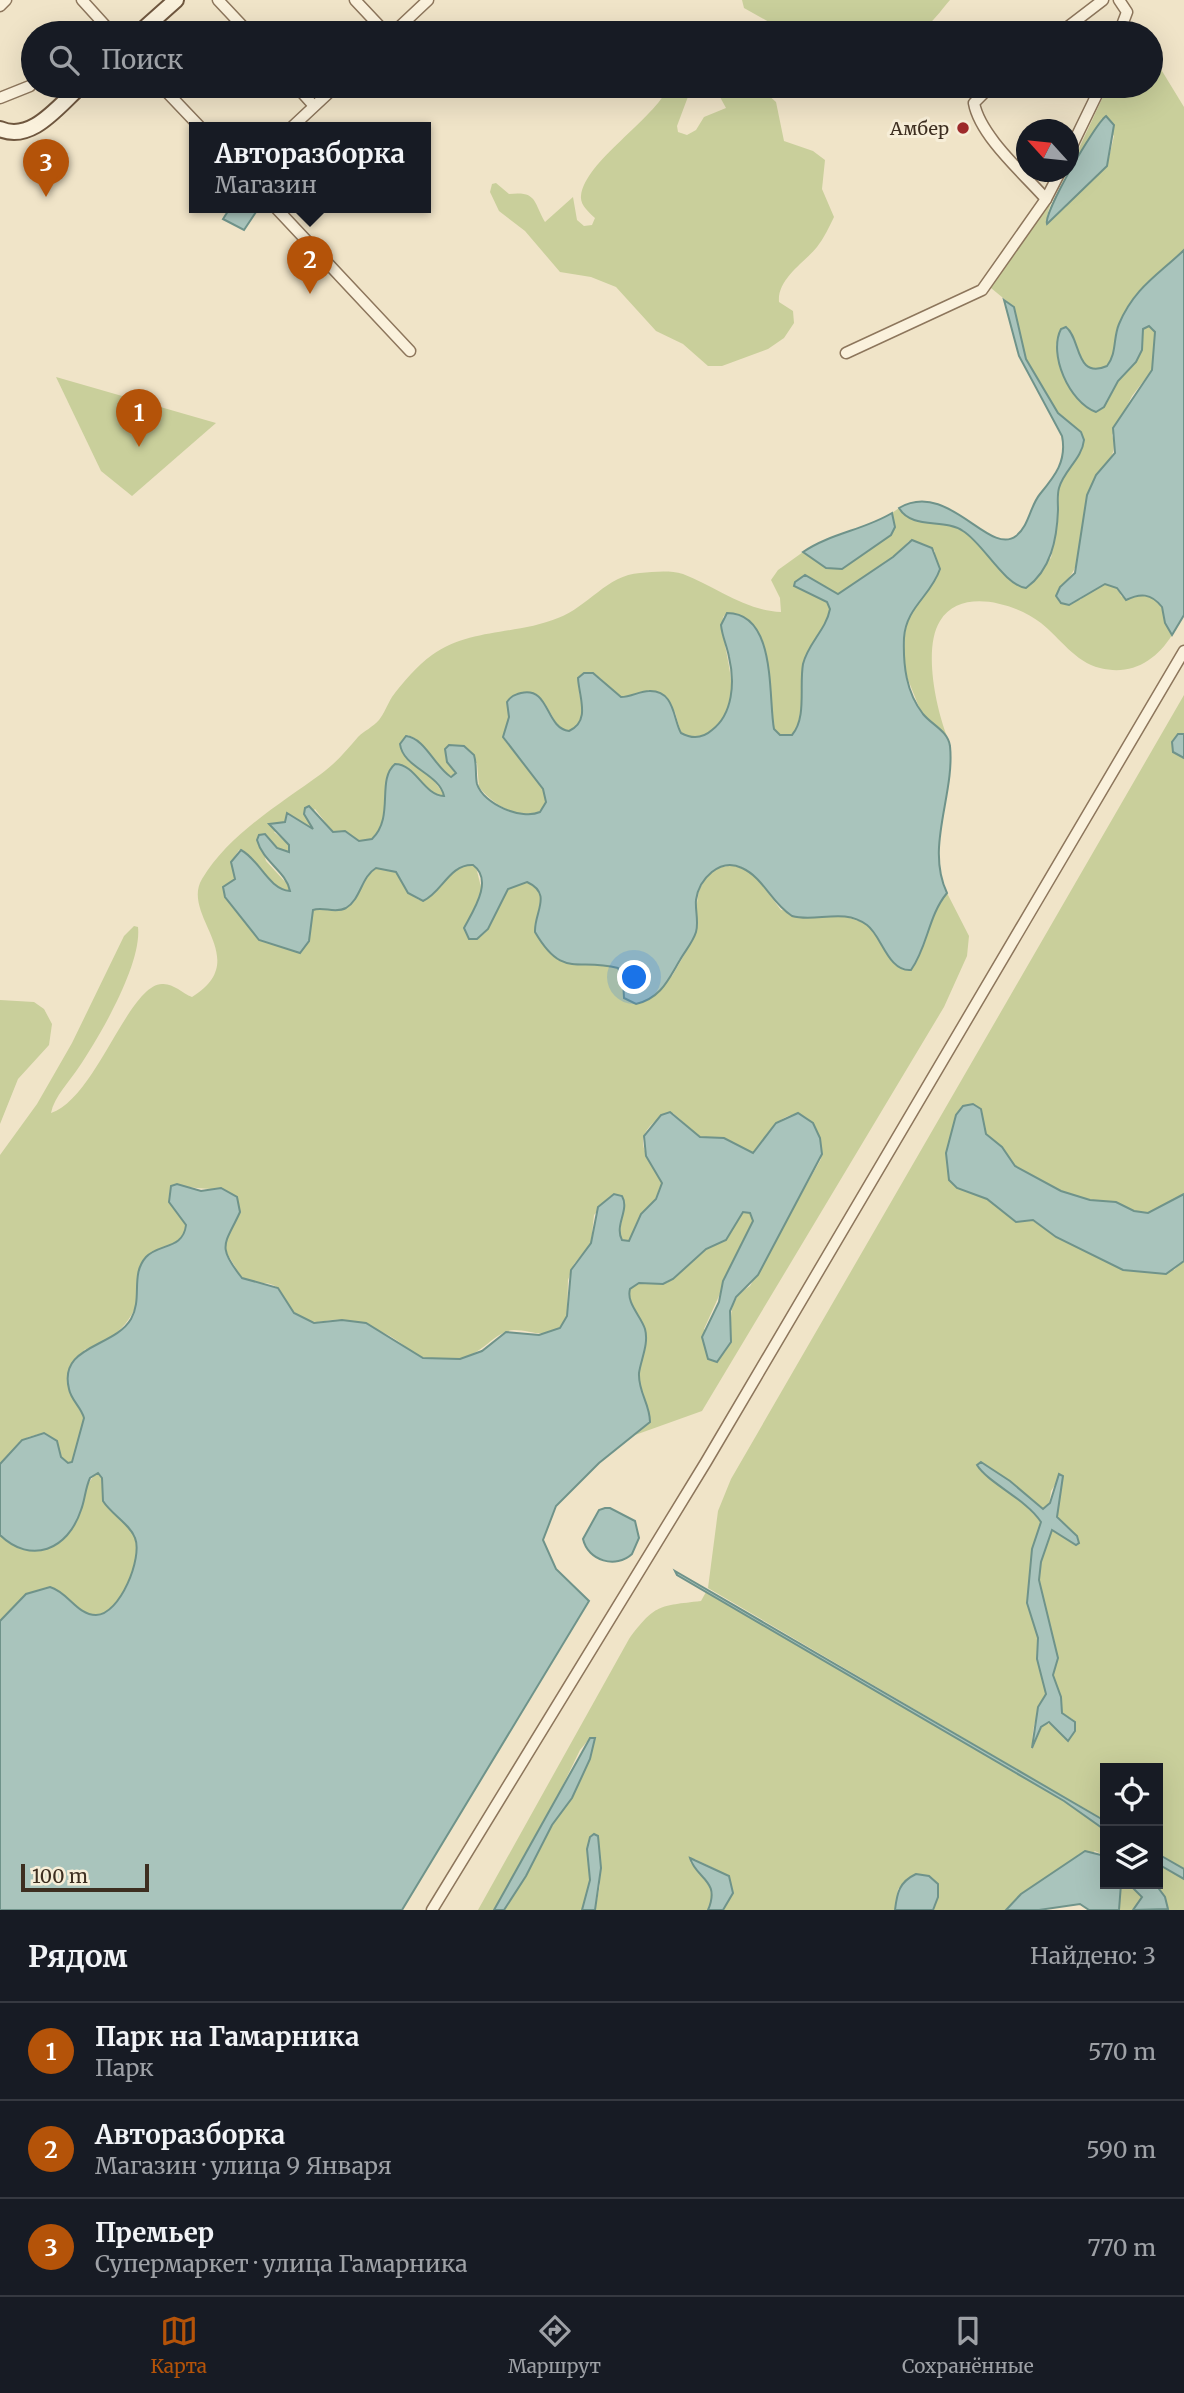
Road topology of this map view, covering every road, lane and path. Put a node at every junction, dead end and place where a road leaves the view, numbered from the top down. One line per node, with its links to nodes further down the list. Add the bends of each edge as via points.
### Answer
1 (6, 0): 9 (street)
2 (82, 0): 10 (street)
3 (176, 0): 11 (street)
4 (219, 0): 12 (street)
5 (355, 0): 13 (street)
6 (428, 0): 14 (street)
7 (1103, 0): 15 (street)
8 (1119, 0): 16 (street, via 1127,12)
9 (0, 6)
10 (101, 21)
11 (152, 21)
12 (238, 21)
13 (375, 21)
14 (406, 21)
15 (1076, 21)
16 (1124, 21)
17 (21, 90): 18 (street)
18 (0, 98)
19 (67, 98): 28 (street, via 26,132)
20 (172, 98): 26 (street)
21 (307, 98): 25 (street)
22 (323, 98): 25 (street)
23 (979, 98): 31 (street, via 975,112 987,132)
24 (1095, 98): 29 (street)
25 (314, 106): 27 (street)
26 (195, 122)
27 (297, 122)
28 (0, 129)
29 (1079, 133)
30 (1055, 182): 31 (street)
31 (1046, 199): 34 (street, via 982,290)
32 (281, 213): 33 (street)
33 (410, 351)
34 (846, 353)
35 (1184, 651): 36 (street, via 706,1462)
36 (432, 1910)

